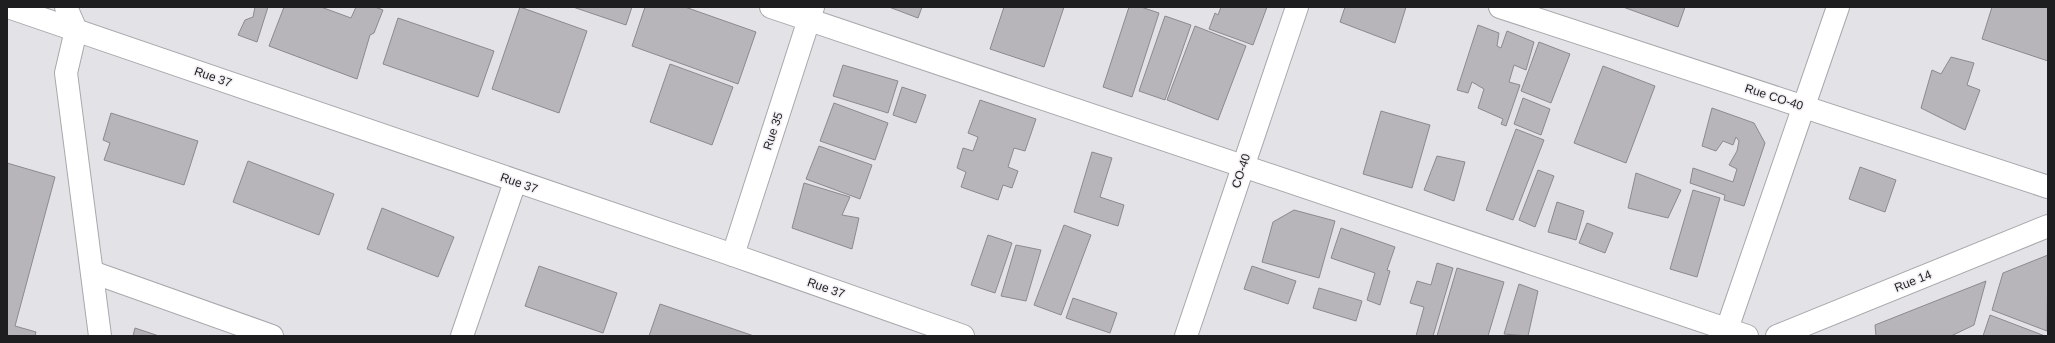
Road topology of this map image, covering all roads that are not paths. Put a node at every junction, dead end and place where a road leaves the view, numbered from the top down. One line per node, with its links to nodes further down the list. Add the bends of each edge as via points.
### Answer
1 (8, 7): 8 (street, Rue 37)
2 (66, 7): 8 (street)
3 (771, 7): 7 (street)
4 (1296, 7): 10 (street, CO-40)
5 (1500, 7): 9 (street, Rue CO-40)
6 (1838, 7): 9 (street)
7 (811, 13): 10 (street); 14 (street, Rue 35)
8 (76, 30): 11 (street, Rue 37); 15 (street, via 66,73)
9 (1804, 106): 12 (street, Rue CO-40); 16 (street)
10 (1243, 166): 16 (street); 21 (street, CO-40)
11 (515, 182): 14 (street, Rue 37); 19 (street)
12 (2048, 187)
13 (2048, 226): 23 (street, Rue 14)
14 (734, 255): 20 (street, Rue 37)
15 (92, 272): 17 (street); 18 (street)
16 (1727, 329): 22 (street)
17 (100, 336)
18 (272, 336)
19 (462, 336)
20 (963, 336)
21 (1186, 336)
22 (1747, 336)
23 (1777, 336)

